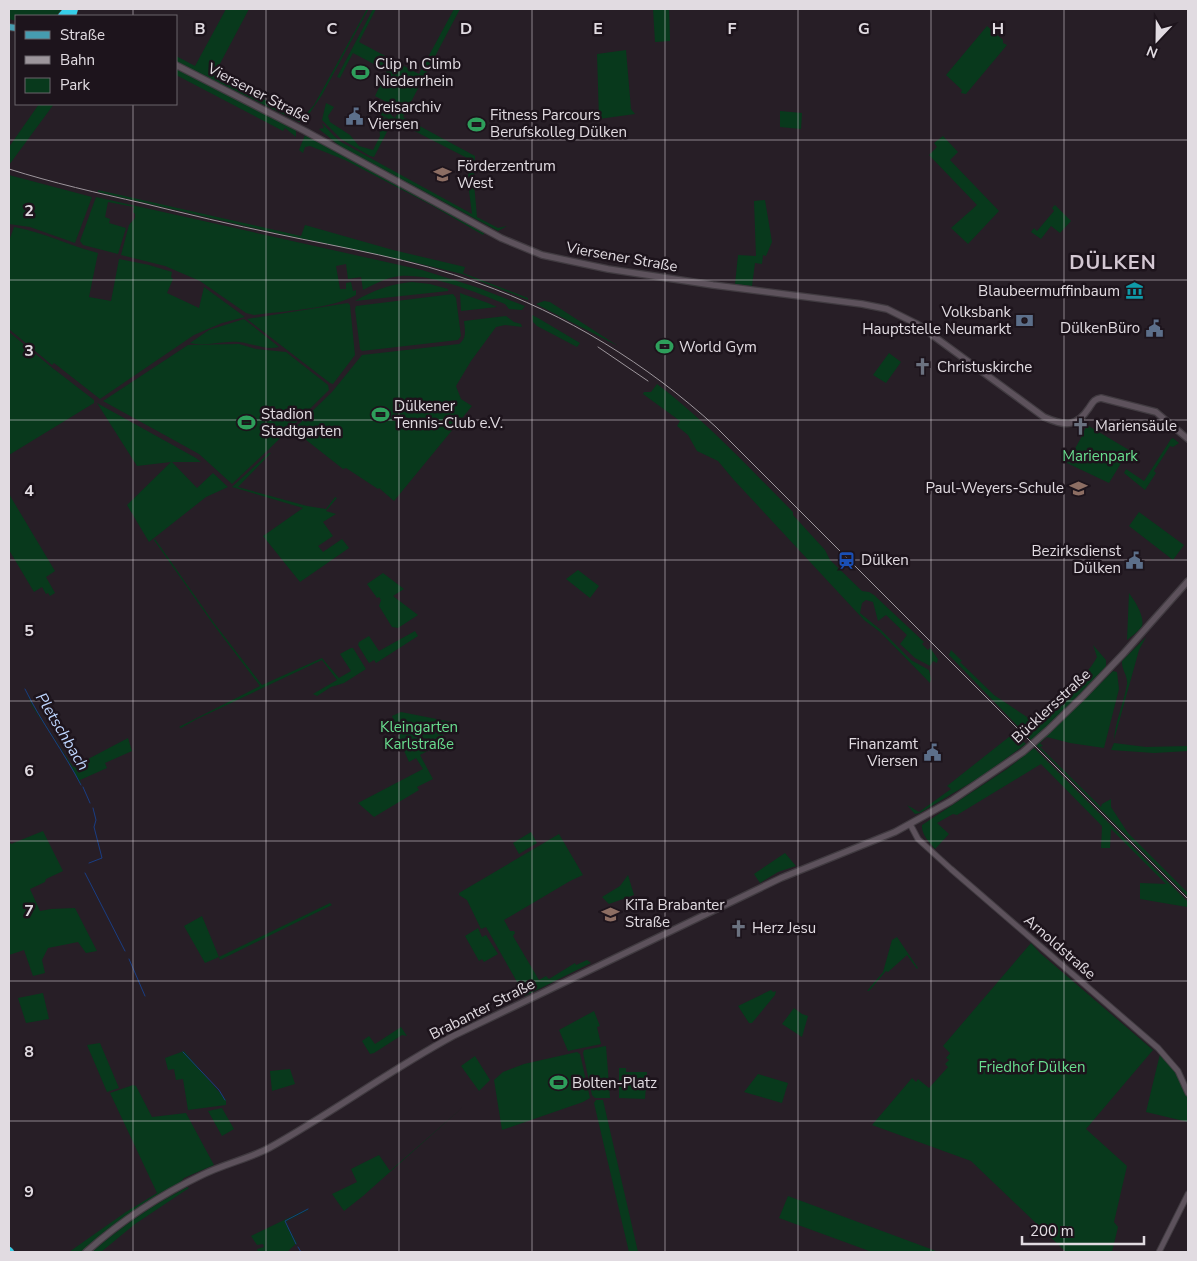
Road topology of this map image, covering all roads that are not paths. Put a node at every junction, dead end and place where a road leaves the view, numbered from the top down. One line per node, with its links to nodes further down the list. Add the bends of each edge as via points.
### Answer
1 (178, 66): 2 (main road, Viersener Straße, via 524,248 553,258 608,269 887,309 917,324 1044,417 1065,424 1073,423 1098,398 1156,412)
2 (1188, 439)
3 (1188, 581): 4 (main road, Bücklersstraße, via 1048,730 982,782)
4 (910, 824): 5 (street, Arnoldstraße, via 918,839 1158,1048 1178,1072); 7 (main road, Brabanter Straße, via 781,878 454,1036 267,1149 203,1174 161,1198 113,1229)
5 (1188, 1093)
6 (1188, 1194): 8 (street)
7 (86, 1252)
8 (1160, 1252)

